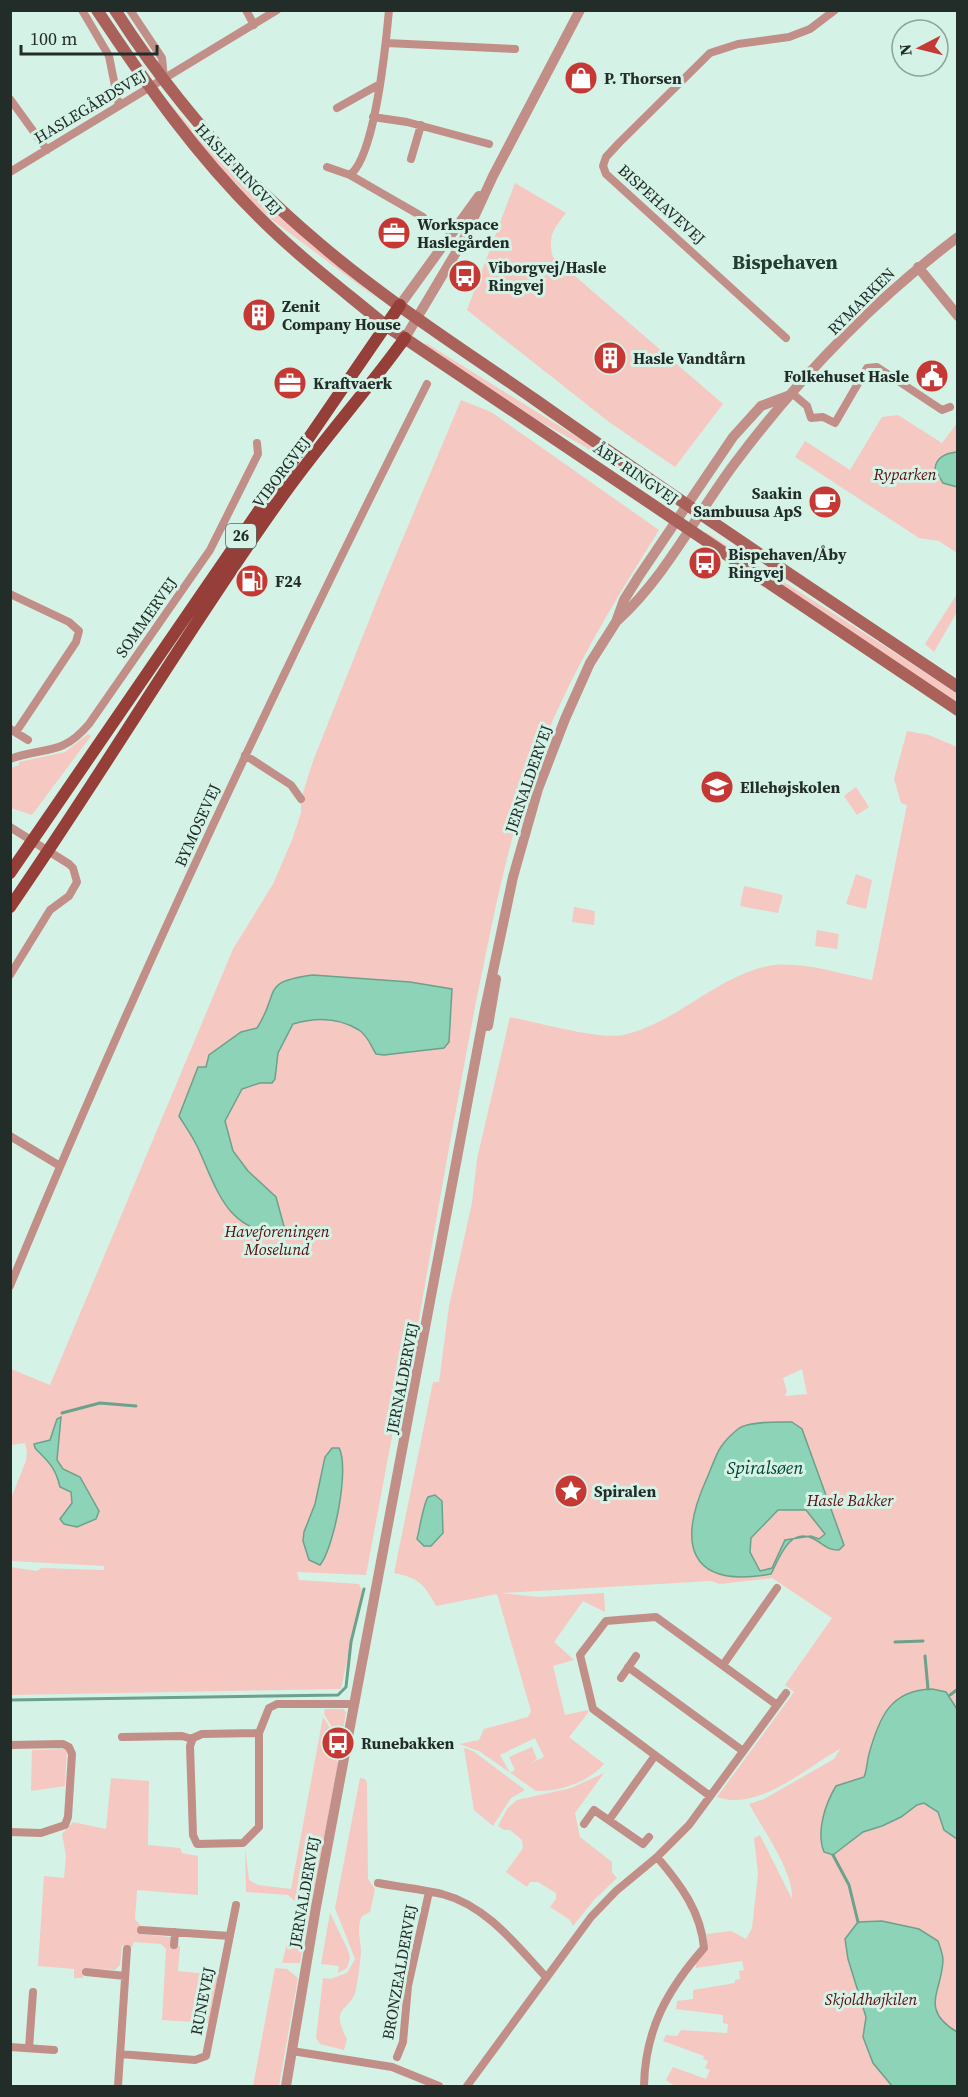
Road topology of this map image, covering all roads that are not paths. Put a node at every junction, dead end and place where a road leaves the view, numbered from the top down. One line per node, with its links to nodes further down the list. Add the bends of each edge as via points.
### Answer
1 (82, 10): 17 (street, via 109,56)
2 (97, 10): 15 (main road, HASLE RINGVEJ)
3 (115, 10): 13 (main road, HASLE RINGVEJ)
4 (130, 10): 13 (street, HASLE RINGVEJ, via 162,58)
5 (246, 10): 10 (street)
6 (277, 10): 10 (street, HASLEGÅRDSVEJ)
7 (388, 10): 11 (street)
8 (580, 10): 27 (street, VIBORGVEJ)
9 (835, 10): 36 (street, BISPEHAVEVEJ, via 810,29 789,37 738,44 710,54 619,143 603,166 606,174)
10 (254, 25): 13 (street, HASLEGÅRDSVEJ)
11 (386, 43): 12 (street); 14 (street)
12 (515, 49)
13 (164, 79): 15 (street, HASLEGÅRDSVEJ); 31 (main road, HASLE RINGVEJ, via 206,131 288,217)
14 (380, 84): 18 (street); 19 (street)
15 (149, 88): 17 (street, HASLEGÅRDSVEJ); 34 (main road, HASLE RINGVEJ, via 199,152 261,219)
16 (12, 103): 22 (street)
17 (119, 106): 22 (street, HASLEGÅRDSVEJ)
18 (337, 108)
19 (373, 117): 20 (street); 26 (street, via 361,164)
20 (421, 125): 21 (street); 23 (street)
21 (489, 144)
22 (47, 150): 25 (street, HASLEGÅRDSVEJ)
23 (411, 159)
24 (327, 167): 26 (street)
25 (10, 172)
26 (350, 175): 28 (street)
27 (493, 176): 31 (street, VIBORGVEJ); 33 (street, VIBORGVEJ, via 464,239)
28 (423, 217)
29 (957, 237): 30 (street, RYMARKEN)
30 (918, 267): 32 (street); 38 (street, RYMARKEN, via 877,304)
31 (400, 305): 33 (main road, HASLE RINGVEJ); 34 (main road, VIBORGVEJ / 26)
32 (957, 316)
33 (418, 318): 35 (street, VIBORGVEJ); 41 (main road, ÅBY RINGVEJ)
34 (385, 325): 35 (main road, ÅBY RINGVEJ); 55 (main road, VIBORGVEJ / 26)
35 (405, 338): 43 (main road, ÅBY RINGVEJ); 56 (main road, VIBORGVEJ / 26, via 256,534)
36 (786, 338)
37 (427, 384): 51 (street, BYMOSEVEJ)
38 (793, 394): 39 (street, via 807,406 811,418 823,417 835,423 867,368 877,367 942,410); 41 (street, RYMARKEN, via 761,406 732,437); 42 (street, RYMARKEN)
39 (950, 407)
40 (257, 443): 52 (street, SOMMERVEJ, via 258,454 216,542 90,724 60,748)
41 (686, 504): 42 (main road, ÅBY RINGVEJ); 43 (street, JERNALDERVEJ)
42 (700, 513): 44 (street, JERNALDERVEJ); 47 (main road, ÅBY RINGVEJ)
43 (675, 520): 44 (main road, ÅBY RINGVEJ); 46 (street, JERNALDERVEJ, via 624,600)
44 (689, 529): 46 (street, JERNALDERVEJ, via 651,586); 48 (main road, ÅBY RINGVEJ)
45 (10, 594): 49 (street, via 69,622 79,631 76,642)
46 (616, 622): 69 (street, JERNALDERVEJ, via 586,672 549,758 521,849 497,956 493,1011 478,1057)
47 (957, 687)
48 (957, 710)
49 (13, 730): 50 (street)
50 (28, 740)
51 (245, 755): 53 (street, via 291,785); 61 (street, BYMOSEVEJ)
52 (10, 759)
53 (301, 799)
54 (10, 827): 55 (street)
55 (33, 841): 56 (street); 57 (main road, VIBORGVEJ / 26)
56 (50, 851): 58 (main road, VIBORGVEJ / 26); 59 (street, via 73,868 75,890 50,910)
57 (10, 873)
58 (10, 907)
59 (10, 975)
60 (10, 1136): 61 (street)
61 (60, 1166): 62 (street, BYMOSEVEJ)
62 (10, 1287)
63 (777, 1588): 65 (street)
64 (636, 1656): 66 (street)
65 (723, 1665): 70 (street); 76 (street, via 656,1617 606,1621 589,1641 580,1659 592,1709)
66 (628, 1667): 67 (street); 75 (street)
67 (621, 1678)
68 (786, 1693): 70 (street)
69 (355, 1704): 71 (street, via 274,1705 267,1711); 98 (street, JERNALDERVEJ)
70 (777, 1705): 75 (street)
71 (259, 1733): 73 (street, via 202,1734); 73 (street, via 260,1824 241,1843 200,1845 193,1838)
72 (122, 1737): 73 (street)
73 (192, 1739)
74 (10, 1745): 80 (street, via 63,1744 72,1754 65,1825 41,1833)
75 (743, 1751): 77 (street)
76 (654, 1757): 77 (street); 78 (street)
77 (710, 1796): 82 (street, via 689,1825)
78 (609, 1820): 79 (street, via 594,1810); 81 (street, via 643,1844)
79 (584, 1824)
80 (10, 1832)
81 (649, 1836)
82 (657, 1857): 93 (street, via 591,1917); 105 (street, via 693,1906 704,1948 680,1974 662,2004 651,2038)
83 (378, 1883): 84 (street, BRONZEALDERVEJ)
84 (429, 1892): 93 (street, BRONZEALDERVEJ, via 456,1899 485,1915); 100 (street, BRONZEALDERVEJ, via 408,1986 403,2042)
85 (236, 1905): 88 (street, RUNEVEJ)
86 (141, 1930): 87 (street)
87 (175, 1932): 88 (street); 89 (street)
88 (230, 1936): 99 (street, RUNEVEJ, via 206,2056 195,2060)
89 (174, 1945)
90 (127, 1949): 92 (street)
91 (86, 1972): 92 (street)
92 (125, 1976): 99 (street)
93 (546, 1977): 104 (street)
94 (33, 1992): 96 (street)
95 (10, 2047): 96 (street)
96 (29, 2049): 97 (street)
97 (54, 2050)
98 (292, 2051): 102 (street, JERNALDERVEJ); 103 (street, via 392,2067)
99 (120, 2054): 101 (street)
100 (397, 2057)
101 (118, 2086)
102 (286, 2086)
103 (439, 2086)
104 (467, 2086)
105 (644, 2086)

